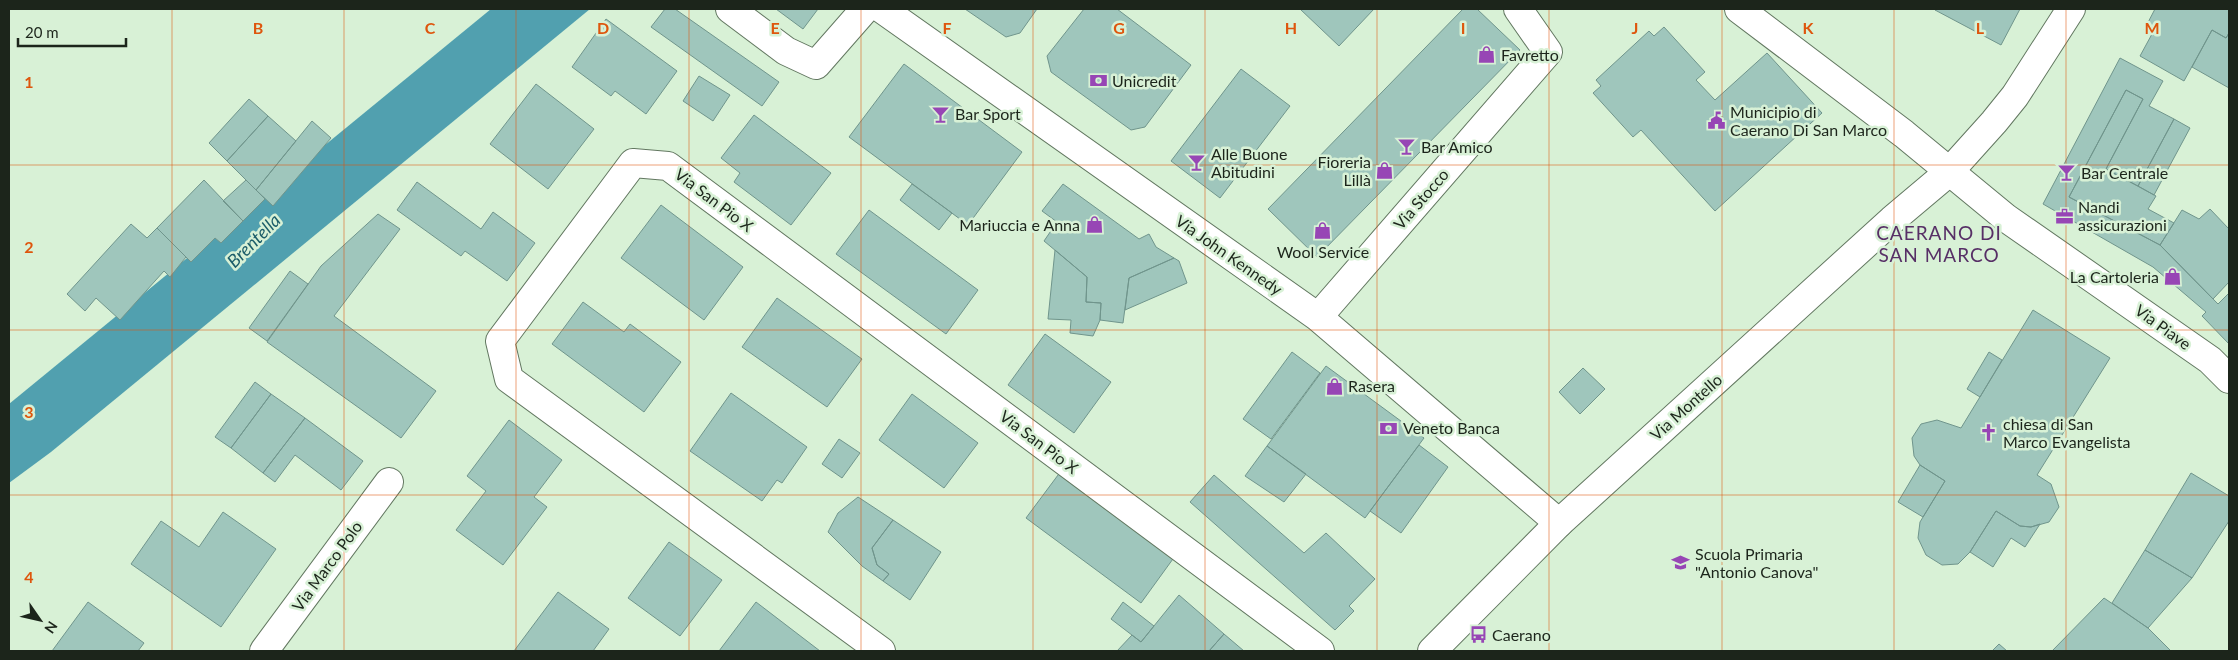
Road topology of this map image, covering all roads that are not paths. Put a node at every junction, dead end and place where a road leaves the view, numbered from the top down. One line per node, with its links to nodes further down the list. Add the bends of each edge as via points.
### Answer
1 (730, 9): 2 (street, via 786,51 816,65)
2 (865, 9)
3 (882, 9): 8 (street, Via John Kennedy)
4 (1518, 9): 8 (street, Via Stocco, via 1548,52)
5 (1739, 9): 7 (street, Via Piave)
6 (2071, 9): 7 (street, Via Montello, via 2016,96)
7 (1949, 172): 9 (street, Via Piave, via 2006,218 2210,360); 11 (street, Via Montello)
8 (1318, 318): 11 (street, Via John Kennedy)
9 (2229, 379)
10 (390, 482): 12 (street, Via Marco Polo)
11 (1559, 523): 15 (street, Via Montello)
12 (264, 651)
13 (881, 651): 14 (street, Via San Pio X, via 509,379 500,341 633,163 668,166)
14 (1320, 651)
15 (1432, 651)

